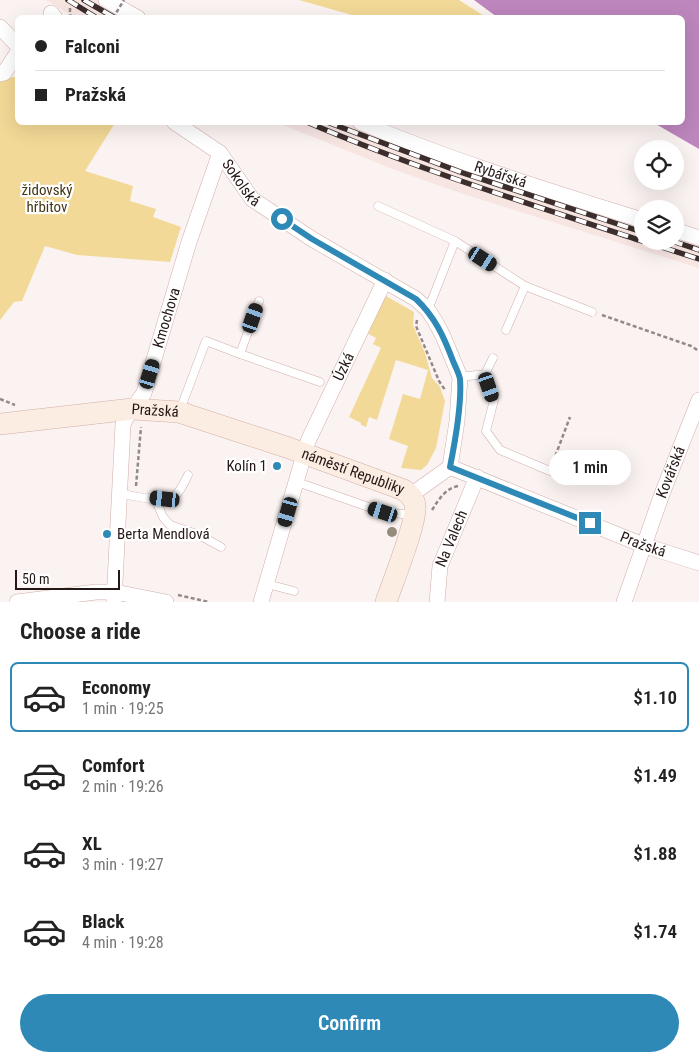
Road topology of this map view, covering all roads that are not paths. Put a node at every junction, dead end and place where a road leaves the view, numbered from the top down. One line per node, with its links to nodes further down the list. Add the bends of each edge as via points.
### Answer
1 (106, 0): 2 (street)
2 (133, 15)
3 (0, 27): 4 (street)
4 (15, 43)
5 (15, 56): 6 (street)
6 (0, 74)
7 (178, 125): 9 (street, Sokolská)
8 (367, 125): 11 (street, Rybářská, via 508,178)
9 (220, 154): 15 (street, Sokolská, via 252,199 312,239); 27 (street, Kmochova, via 189,242 144,392)
10 (378, 206): 14 (lane)
11 (634, 217)
12 (684, 233): 13 (street)
13 (699, 238)
14 (455, 241): 16 (lane); 18 (lane)
15 (385, 280): 18 (street, Sokolská, via 416,299); 30 (street, Úzká, via 308,441)
16 (525, 286): 19 (lane); 20 (lane)
17 (259, 300): 21 (lane)
18 (423, 312): 24 (street, Sokolská, via 443,336)
19 (592, 312)
20 (506, 330)
21 (240, 354): 25 (lane); 28 (lane, via 206,341)
22 (493, 358): 23 (lane)
23 (485, 374): 24 (lane); 32 (lane, via 494,400 486,431 500,450)
24 (460, 377): 31 (street, Sokolská)
25 (320, 382)
26 (699, 400): 39 (street, Kovářská)
27 (132, 409): 28 (street, Pražská); 29 (street, Pražská); 36 (street, Kmochova, via 123,425)
28 (179, 412): 30 (street, Pražská)
29 (0, 424)
30 (305, 454): 34 (street, náměstí Republiky); 38 (street, náměstí Republiky, via 398,488)
31 (450, 467): 35 (street, Pražská); 38 (street)
32 (550, 472)
33 (188, 475): 37 (lane, via 181,490 172,497)
34 (297, 482): 38 (lane, via 383,512); 42 (street, náměstí Republiky)
35 (475, 482): 39 (street, Pražská); 49 (street, Na Valech, via 440,566)
36 (120, 493): 37 (lane); 44 (street, Kmochova)
37 (149, 498): 40 (lane, via 157,503 170,525)
38 (418, 508): 48 (street, náměstí Republiky)
39 (643, 545): 41 (street, Pražská); 50 (street, Kovářská)
40 (221, 547)
41 (699, 563)
42 (267, 584): 43 (lane); 47 (street, náměstí Republiky)
43 (294, 591)
44 (115, 597): 45 (street, via 96,592); 46 (street)
45 (17, 602)
46 (166, 602)
47 (262, 602)
48 (386, 602)
49 (437, 602)
50 (624, 602)

